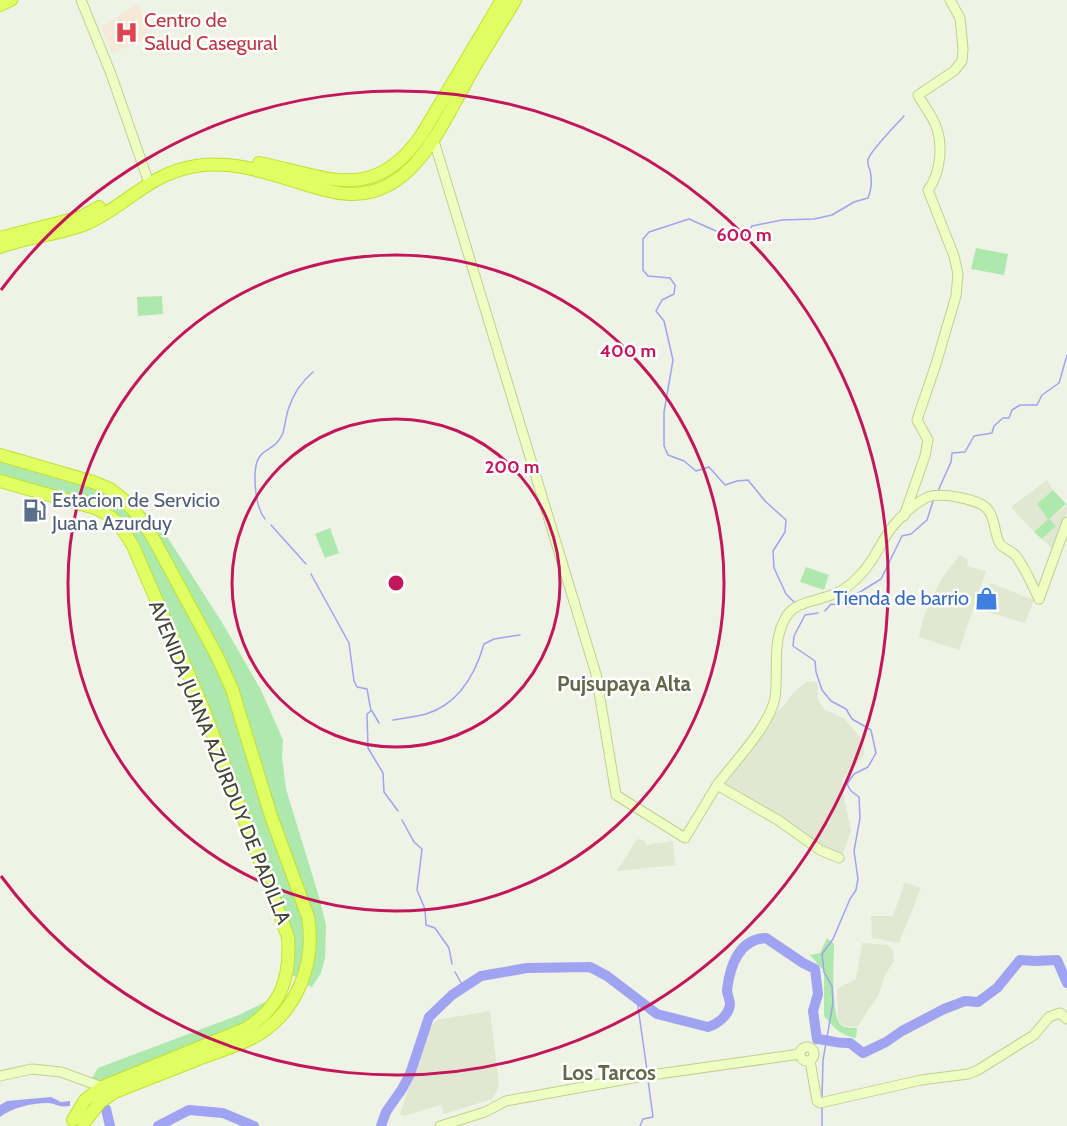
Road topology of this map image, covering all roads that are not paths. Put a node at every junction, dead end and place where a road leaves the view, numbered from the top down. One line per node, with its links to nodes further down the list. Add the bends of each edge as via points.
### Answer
1 (11, 0): 6 (highway)
2 (81, 0): 10 (street)
3 (502, 0): 7 (highway)
4 (515, 0): 8 (highway)
5 (950, 0): 15 (street, via 960,18 962,61 954,71 918,95 938,130 940,158 928,190 958,274 943,342 916,420 928,440)
6 (0, 5)
7 (456, 75): 8 (highway, via 455,86 437,121); 9 (highway, via 415,144)
8 (434, 141): 9 (highway, via 423,145 403,164); 10 (highway, via 399,178 364,192 338,193 223,165 195,166); 17 (street, via 596,674 616,795 685,838)
9 (386, 169): 10 (highway, via 356,180 337,181 215,157 186,160)
10 (148, 179): 11 (highway, via 90,213); 12 (highway, via 90,222)
11 (0, 237)
12 (0, 247)
13 (0, 455): 24 (highway, AVENIDA JUANA AZURDUY DE PADILLA, via 110,489 136,513 152,536 232,689 310,930 310,956 298,992 274,1022 245,1041 115,1092)
14 (0, 481): 22 (highway, AVENIDA JUANA AZURDUY DE PADILLA, via 95,508 122,528 203,708 288,936 288,967 281,993 262,1017 234,1034)
15 (904, 516): 16 (street, via 930,496 981,503 993,518 1001,545 1017,558 1039,599); 17 (street, via 893,526 869,566 849,586 799,606 785,618 775,660 773,705 763,725)
16 (1067, 522)
17 (717, 785): 18 (street)
18 (839, 858)
19 (1067, 1020): 25 (street, via 1060,1013 1054,1014 1034,1035 968,1074 921,1080 820,1103 810,1061 815,1055 813,1048 806,1046 800,1054 506,1101)
20 (0, 1076): 21 (street, via 32,1069)
21 (73, 1076): 22 (street); 23 (street)
22 (102, 1087): 23 (highway, AVENIDA JUANA AZURDUY DE PADILLA)
23 (86, 1100): 24 (highway, AVENIDA JUANA AZURDUY DE PADILLA)
24 (80, 1122)
25 (440, 1126)

